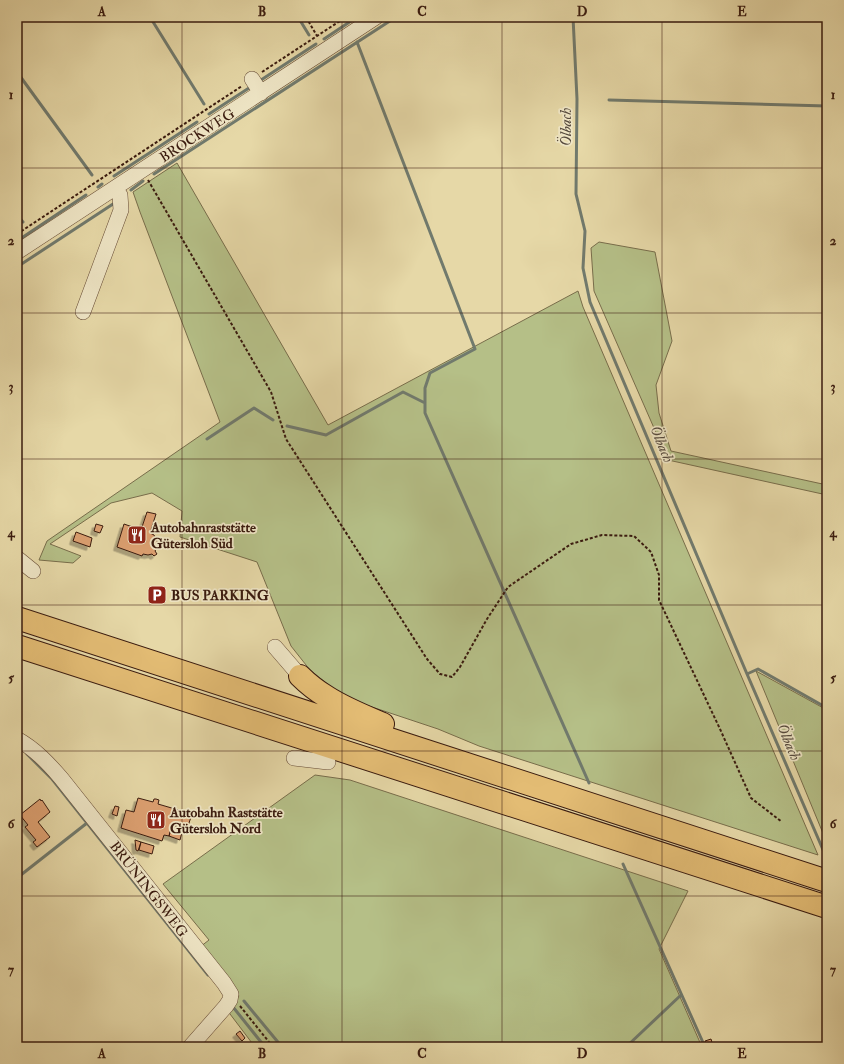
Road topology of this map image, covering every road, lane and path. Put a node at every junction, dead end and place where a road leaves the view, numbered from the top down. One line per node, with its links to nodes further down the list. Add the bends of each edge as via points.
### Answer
1 (306, 17): 4 (path)
2 (346, 17): 4 (path)
3 (376, 17): 5 (street, BROCKWEG)
4 (317, 36): 5 (path); 6 (path)
5 (325, 51): 7 (street, BROCKWEG)
6 (252, 79): 7 (street); 10 (path)
7 (261, 93): 8 (street, BROCKWEG)
8 (142, 170): 9 (street, BROCKWEG); 24 (path, via 270,392 286,439 426,659 440,674 452,677 460,667 508,587 571,544 602,535 634,536 652,552 659,575 659,600 751,798)
9 (115, 188): 11 (street, BROCKWEG); 12 (street, via 120,195 121,210)
10 (17, 234)
11 (17, 252)
12 (83, 312)
13 (17, 558): 14 (street)
14 (32, 571)
15 (17, 618): 22 (highway)
16 (17, 646): 23 (highway)
17 (275, 651): 18 (street)
18 (297, 674): 22 (highway, via 339,704 459,755)
19 (17, 739): 27 (street, BRÜNINGSWEG, via 42,757 61,778)
20 (294, 758): 21 (street)
21 (328, 762): 23 (highway, via 352,766 436,791)
22 (494, 773): 25 (highway)
23 (487, 797): 26 (highway)
24 (782, 822)
25 (826, 881)
26 (827, 907)
27 (231, 994): 28 (street, via 226,1006); 29 (path)
28 (190, 1047)
29 (273, 1047)

